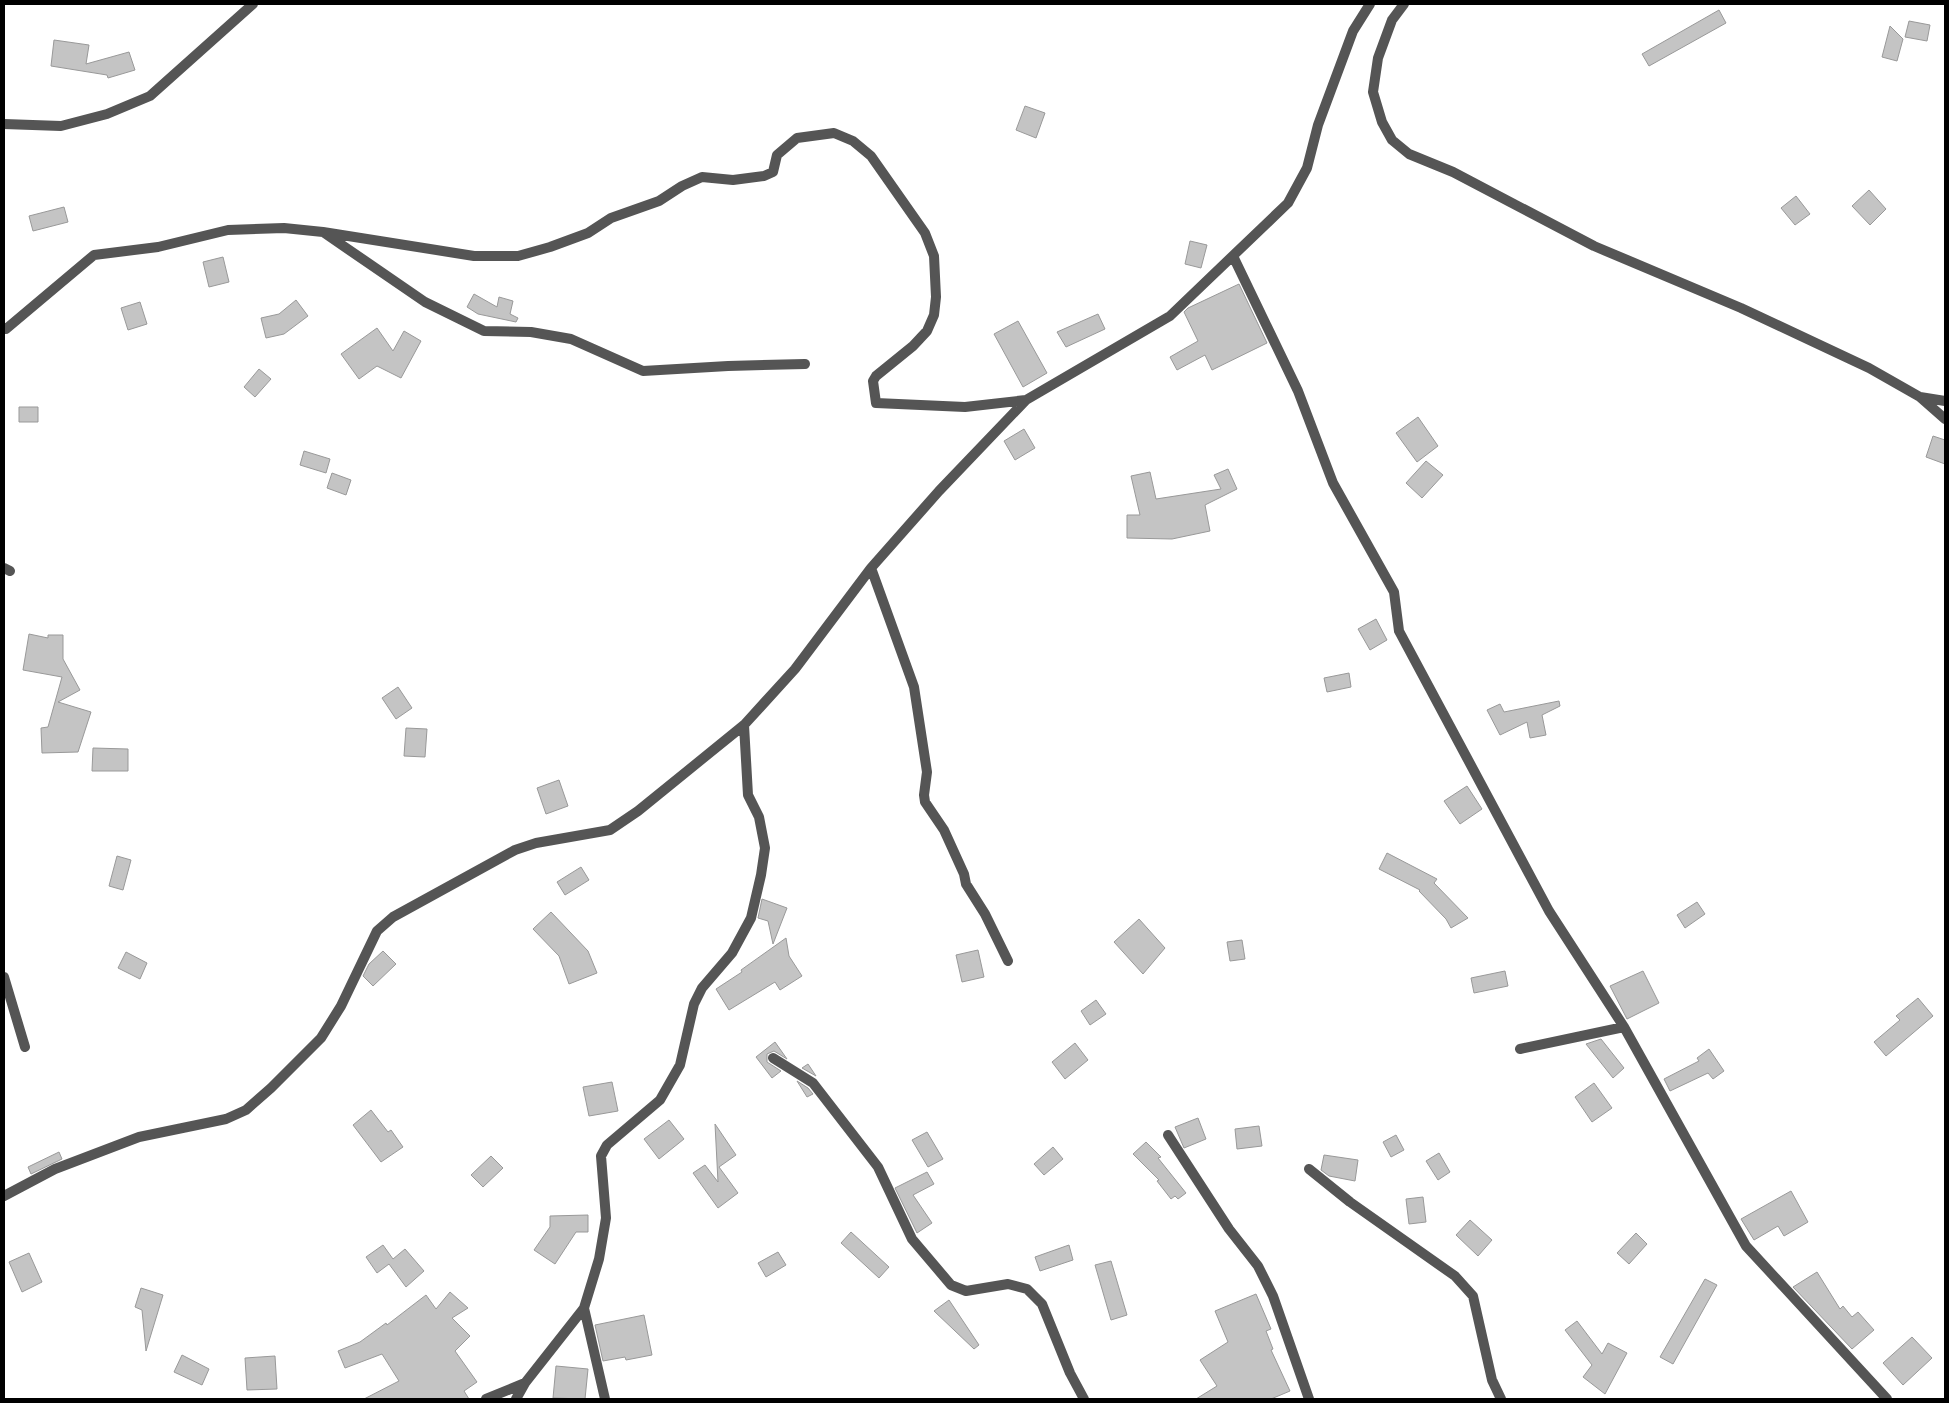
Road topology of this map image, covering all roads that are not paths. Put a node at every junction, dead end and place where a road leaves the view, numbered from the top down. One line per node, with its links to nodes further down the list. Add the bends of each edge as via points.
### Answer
1 (253, 4): 4 (street, via 150,96 107,114 61,126)
2 (1370, 4): 6 (street, via 1354,31 1318,125 1307,168 1288,203)
3 (1404, 4): 9 (street, via 1392,20 1378,58 1374,92 1382,122 1392,140 1409,154 1453,172 1594,246 1741,308 1869,368)
4 (4, 124)
5 (323, 232): 7 (street, via 284,228 228,230 158,247 94,255); 8 (street, via 425,302 484,331 531,332 572,339 643,371); 10 (street, via 474,256 518,256 588,233 611,218 659,200 702,177 733,180 764,176 773,172 777,155 797,138 834,133 871,156 925,234 934,256 934,315 923,336 876,376 873,381 876,403 965,407)
6 (1233, 256): 10 (street, via 1170,316); 17 (street, via 1298,391 1333,483 1394,592 1399,630 1549,911)
7 (4, 328)
8 (805, 364)
9 (1920, 397): 11 (street); 12 (street)
10 (1026, 400): 13 (street)
11 (1945, 400)
12 (1945, 419)
13 (871, 568): 14 (street, via 795,669); 15 (street, via 914,687 927,772 926,802 944,830 966,884 986,914)
14 (744, 725): 23 (street, via 638,812 610,830 536,843 515,850 392,917 377,931 341,1006 321,1038 246,1110 226,1119 138,1137 55,1169); 24 (street, via 748,795 759,817 765,848 751,918 732,953 712,974 698,996 680,1065 660,1100 607,1145 601,1156 606,1218 599,1259)
15 (1008, 962)
16 (4, 977): 18 (street)
17 (1624, 1026): 19 (street); 32 (street, via 1746,1246)
18 (25, 1047)
19 (1520, 1049)
20 (773, 1058): 29 (street, via 814,1083 878,1167 912,1239 951,1285 966,1291 1008,1284 1027,1289 1042,1304)
21 (1168, 1135): 30 (street, via 1258,1266 1273,1296)
22 (1309, 1169): 31 (street, via 1455,1276 1473,1296 1492,1380)
23 (4, 1196)
24 (584, 1308): 25 (street); 28 (street)
25 (526, 1383): 26 (street); 27 (street)
26 (486, 1399)
27 (516, 1399)
28 (605, 1399)
29 (1084, 1399)
30 (1309, 1399)
31 (1501, 1399)
32 (1887, 1399)

